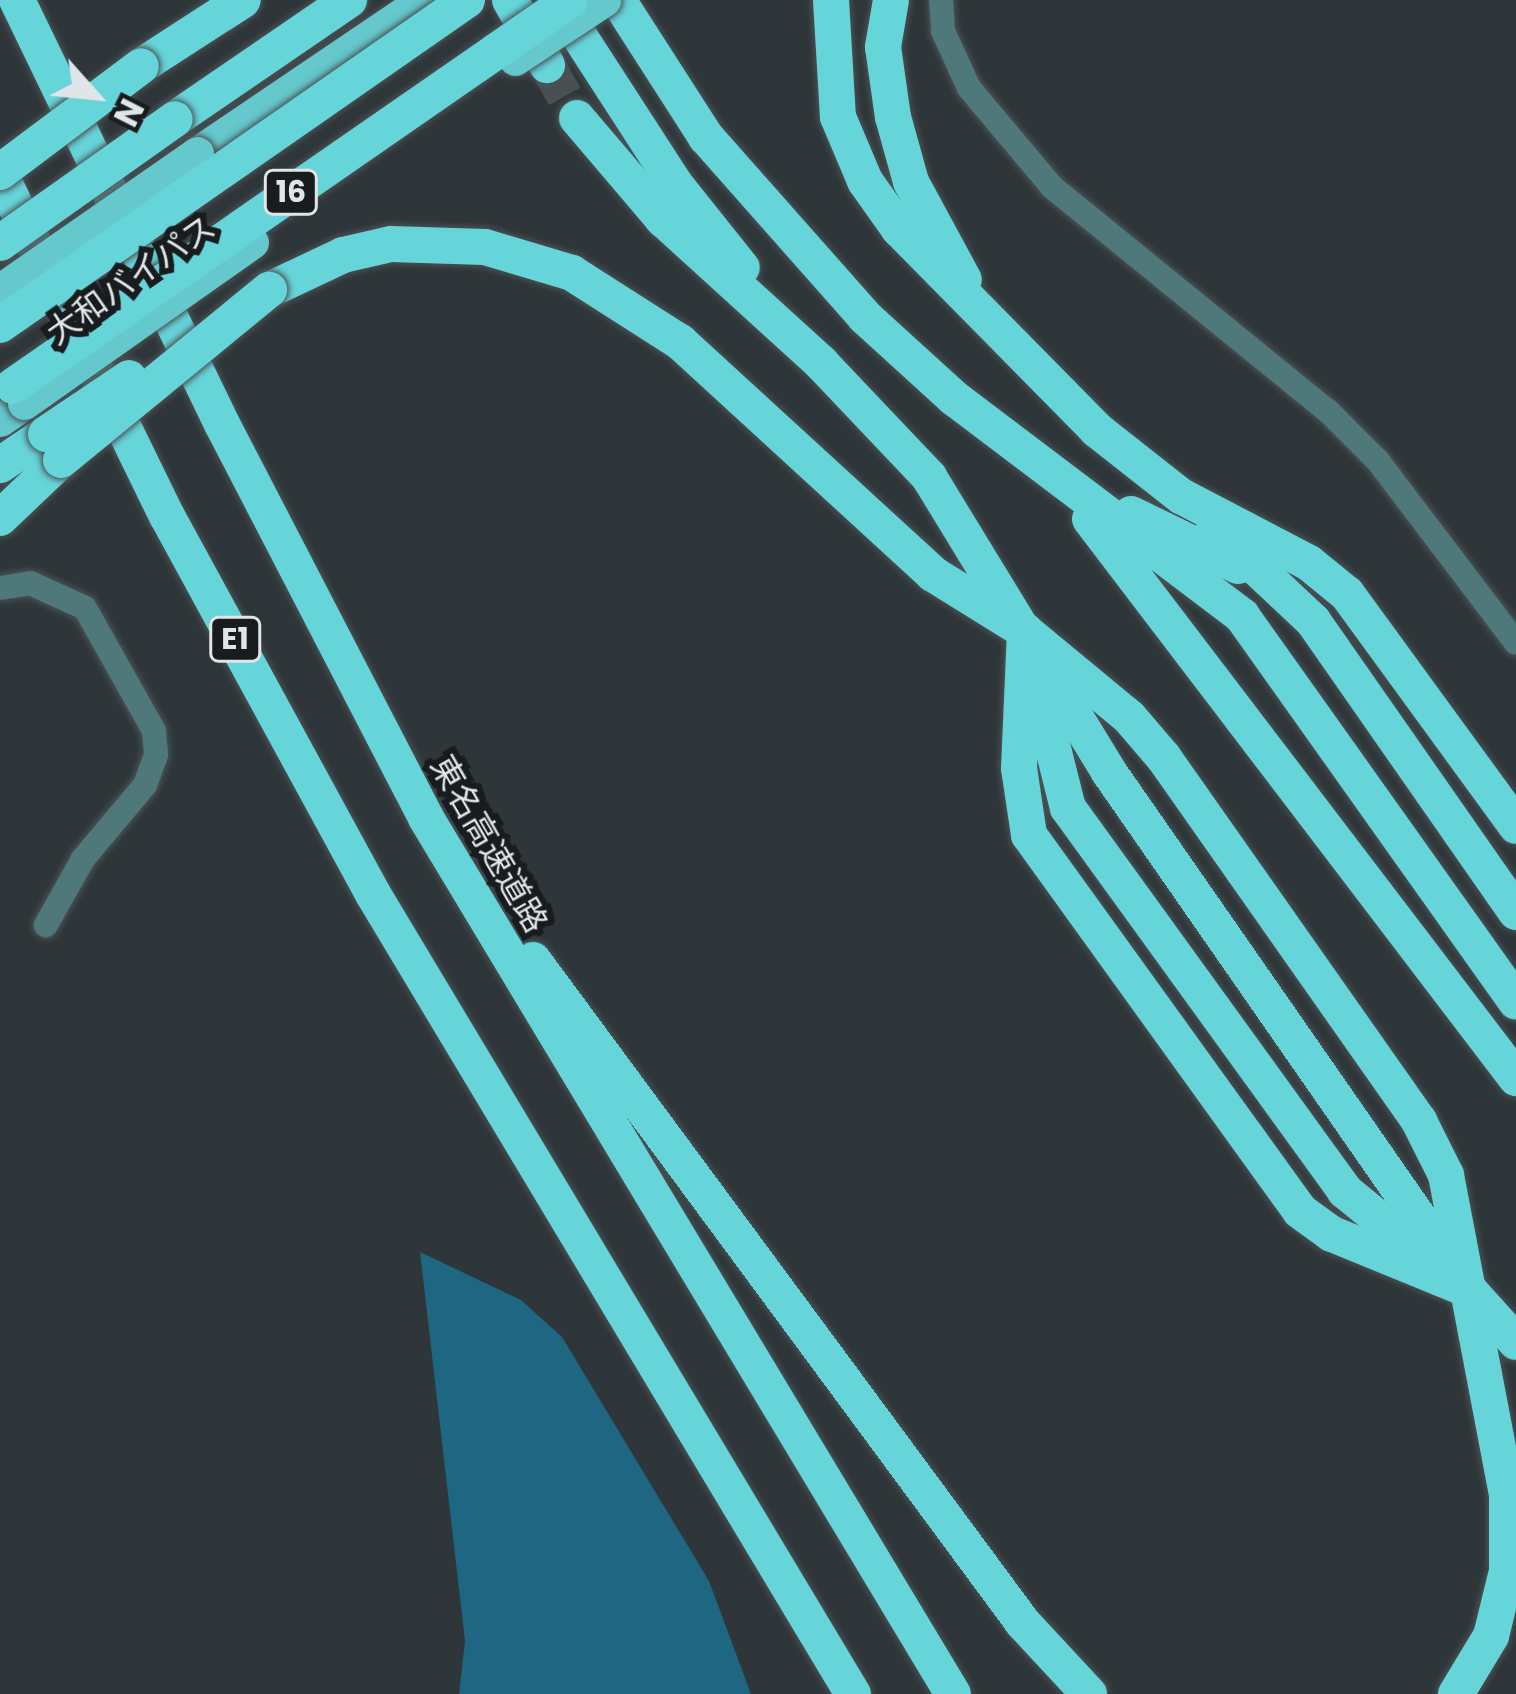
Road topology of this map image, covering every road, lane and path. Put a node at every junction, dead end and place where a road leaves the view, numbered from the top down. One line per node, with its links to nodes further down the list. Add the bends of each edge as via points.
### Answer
1 (17, 0): 35 (highway, 東名高速道路)
2 (243, 0): 16 (highway, bridge)
3 (350, 0): 17 (highway, bridge)
4 (423, 0): 18 (highway, 大和バイパス / 16, bridge)
5 (467, 0): 20 (highway, 16, bridge)
6 (510, 0): 14 (highway)
7 (556, 0): 21 (highway, via 675,184)
8 (570, 0): 22 (highway, 16, bridge)
9 (604, 0): 14 (highway, 大和バイパス / 16, bridge)
10 (618, 0): 26 (highway, via 695,121 800,250 954,398)
11 (831, 0): 19 (highway, via 830,77 847,146 898,229)
12 (891, 0): 19 (highway, via 884,46 911,182)
13 (941, 0): 34 (street, via 943,31 969,88 1052,187 1345,428)
14 (530, 63): 22 (highway, 大和バイパス / 16, bridge)
15 (577, 118): 21 (highway, via 663,219)
16 (0, 173): 43 (highway, E1, via 167,516 373,894)
17 (0, 243)
18 (0, 290)
19 (983, 314): 23 (highway)
20 (0, 325)
21 (820, 363): 33 (highway, via 929,477)
22 (8, 406)
23 (1096, 430): 27 (highway); 29 (highway)
24 (53, 447): 25 (highway); 28 (highway); 33 (highway, bridge, via 269,290 344,255 391,244 485,247 572,273 680,342 933,574)
25 (0, 465)
26 (1057, 479): 29 (highway); 32 (highway); 40 (highway, via 1214,673)
27 (1181, 496): 30 (highway); 36 (highway, via 1309,562 1347,594)
28 (0, 518)
29 (1181, 537): 30 (highway); 32 (highway)
30 (1272, 583): 37 (highway, via 1313,621)
31 (0, 588): 38 (street, via 30,583 85,608 154,731 146,785 83,859)
32 (1242, 616): 39 (highway)
33 (1025, 632): 41 (highway, via 1108,772); 41 (highway, via 1130,717 1164,758 1419,1121 1446,1175); 41 (highway, via 1019,768 1029,835 1300,1211 1333,1234)
34 (1516, 643)
35 (427, 818): 46 (highway, 東名高速道路); 47 (highway, via 1023,1623)
36 (1516, 826)
37 (1516, 912)
38 (46, 925)
39 (1516, 1001)
40 (1516, 1078)
41 (1469, 1290): 42 (highway); 48 (highway, via 1497,1417 1507,1571 1491,1636)
42 (1516, 1342)
43 (812, 1627): 44 (highway); 45 (highway, E1)
44 (842, 1694)
45 (853, 1694)
46 (953, 1694)
47 (1089, 1694)
48 (1456, 1694)

